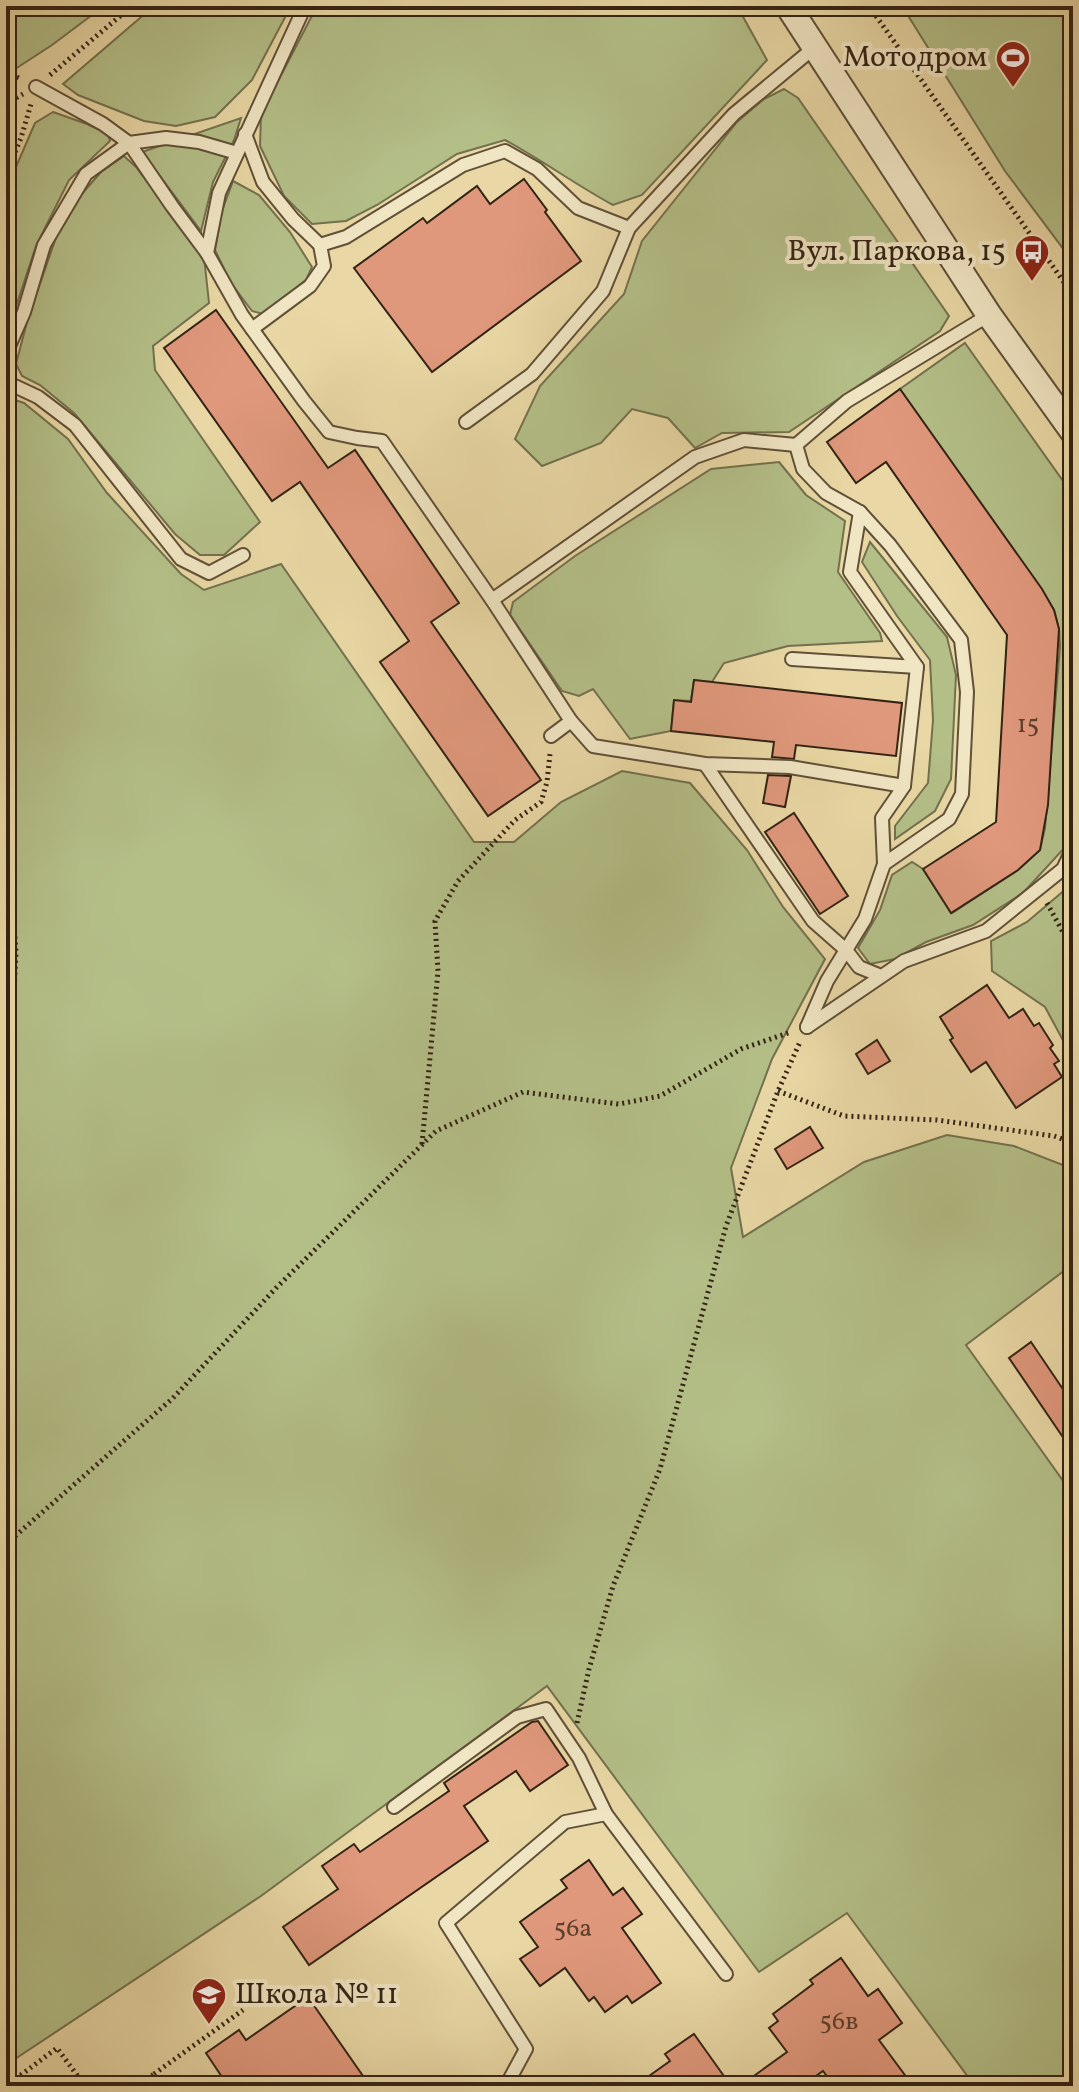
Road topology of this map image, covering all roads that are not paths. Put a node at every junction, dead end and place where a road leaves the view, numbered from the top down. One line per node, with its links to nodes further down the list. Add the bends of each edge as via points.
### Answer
1 (305, 6): 5 (lane)
2 (788, 6): 3 (street)
3 (815, 47): 8 (lane, via 734,114); 11 (street)
4 (36, 87): 6 (lane)
5 (245, 134): 7 (lane); 9 (lane, via 263,182)
6 (129, 143): 7 (lane, via 166,138); 10 (lane); 13 (lane, via 86,174 72,197 44,245)
7 (237, 153): 10 (lane, via 219,193)
8 (629, 228): 9 (lane, via 578,208 537,169 505,151 463,165 346,237); 15 (lane, via 603,291 532,374)
9 (320, 245): 12 (lane, via 324,266 310,286)
10 (207, 253): 12 (lane)
11 (989, 315): 16 (street); 17 (lane, via 847,401)
12 (252, 329): 20 (lane, via 329,432 382,441)
13 (6, 353)
14 (6, 382): 19 (lane, via 38,397 75,425 181,559 209,573)
15 (466, 422)
16 (1073, 432)
17 (796, 445): 18 (lane, via 803,469 826,493); 20 (lane, via 744,440 695,457)
18 (860, 512): 22 (lane, via 850,572); 28 (lane, via 961,640 967,692 962,794 949,819)
19 (243, 555)
20 (492, 600): 23 (lane)
21 (792, 659): 22 (lane)
22 (917, 667): 26 (lane)
23 (571, 721): 24 (lane); 25 (lane, via 593,746)
24 (551, 736)
25 (705, 764): 26 (lane, via 790,767); 29 (lane, via 813,921)
26 (904, 786): 28 (lane, via 882,818)
27 (1073, 848): 30 (lane, via 1063,869 986,931 904,961)
28 (884, 864): 29 (lane, via 865,919)
29 (846, 950): 30 (lane, via 859,967); 30 (lane, via 807,1027)
30 (881, 976)
31 (394, 1807): 32 (lane, via 517,1717 546,1709 579,1758)
32 (606, 1814): 33 (lane); 34 (lane, via 565,1822 446,1923 526,2049)
33 (726, 1974)
34 (506, 2086)

